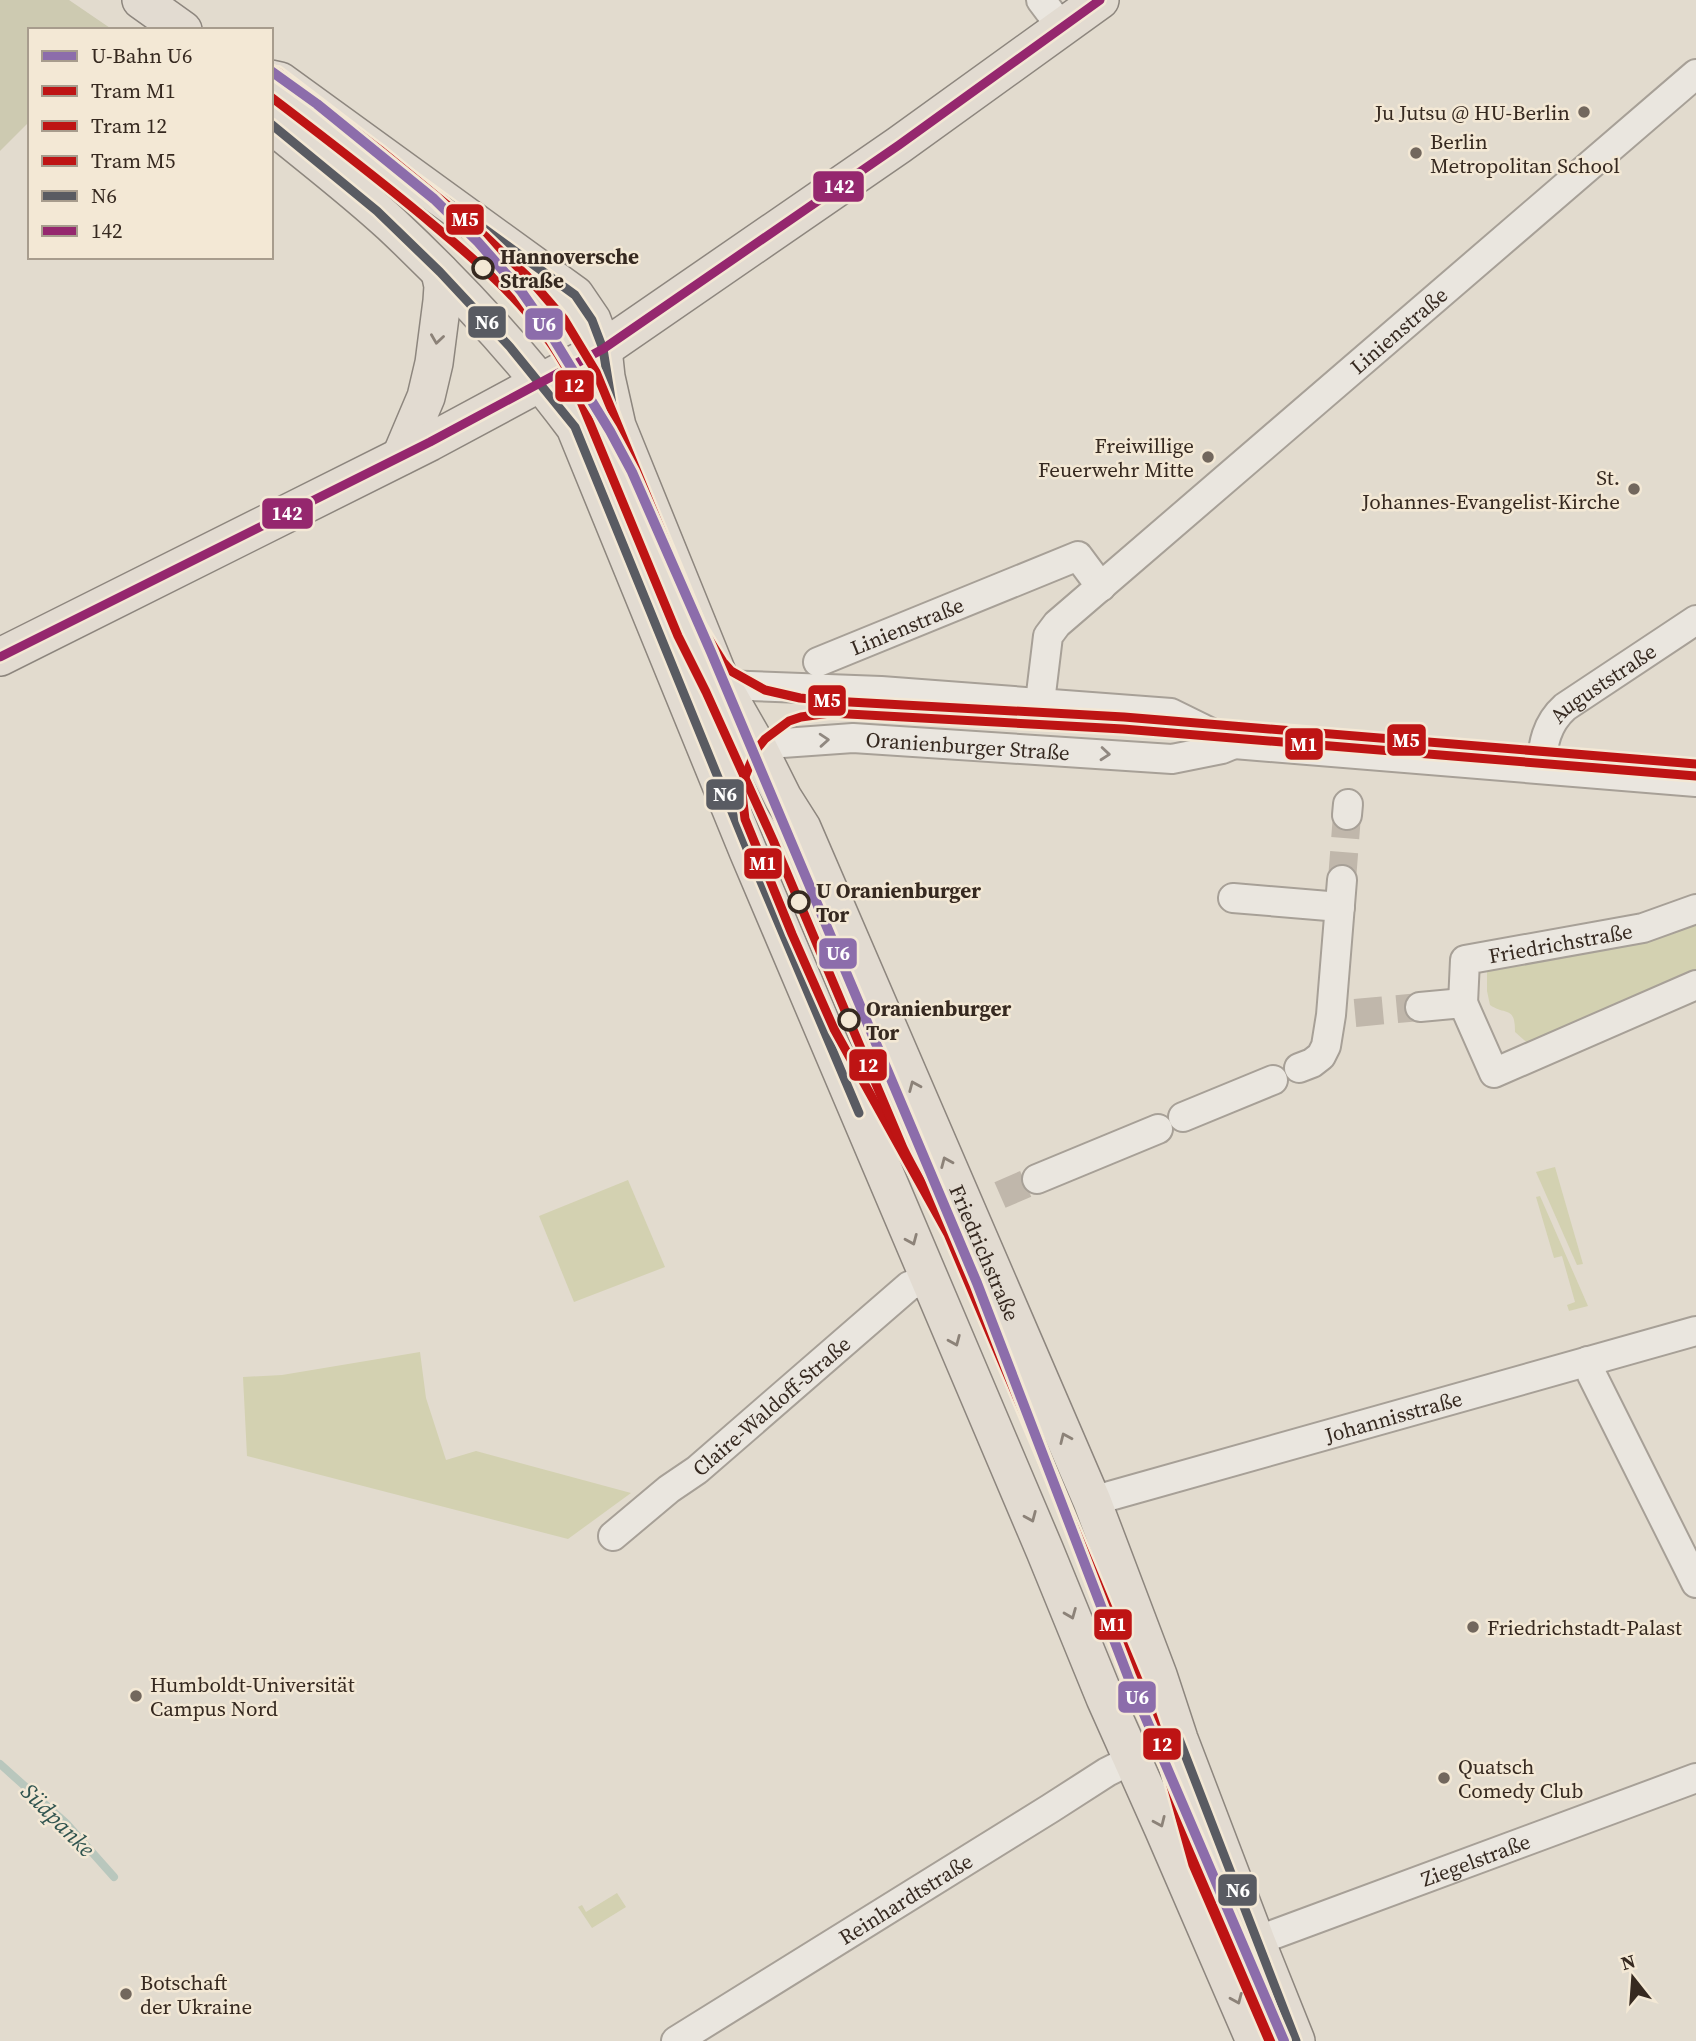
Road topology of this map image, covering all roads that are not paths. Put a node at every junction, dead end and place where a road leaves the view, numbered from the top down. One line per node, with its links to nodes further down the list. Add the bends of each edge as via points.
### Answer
1 (141, 0): 4 (main road)
2 (1100, 0): 3 (main road)
3 (1052, 14): 9 (main road, via 889,152)
4 (180, 28)
5 (1696, 74): 12 (street, Linienstraße)
6 (273, 79): 9 (main road, Friedrichstraße, via 575,295 592,320)
7 (273, 126): 8 (main road, via 390,223)
8 (440, 272): 10 (main road); 11 (main road, one-way to 11, via 443,294 434,363 426,397)
9 (603, 349): 10 (main road); 16 (main road, Friedrichstraße, via 617,426)
10 (542, 383): 11 (main road); 17 (main road, via 575,427)
11 (401, 456): 14 (main road)
12 (1101, 587): 15 (street, Linienstraße, via 1078,556); 18 (street, Linienstraße, via 1048,636)
13 (1696, 620): 22 (street, Auguststraße, via 1556,715 1544,741)
14 (0, 657)
15 (818, 662)
16 (722, 685): 17 (street, Oranienburger Straße); 18 (street, Oranienburger Straße); 21 (main road, Friedrichstraße)
17 (687, 701): 19 (main road)
18 (1040, 702): 20 (street, Oranienburger Straße, via 1171,713)
19 (701, 736): 21 (street, Oranienburger Straße); 34 (main road, one-way to 34)
20 (1234, 744): 21 (street, Oranienburger Straße, one-way to 20, via 853,738 1172,760); 22 (street, Oranienburger Straße)
21 (756, 745): 37 (main road, Friedrichstraße, one-way to 21, via 802,828)
22 (1541, 768): 23 (street, Oranienburger Straße)
23 (1696, 782)
24 (1233, 898): 29 (street, via 1341,894 1343,1014 1321,1055)
25 (1696, 909): 27 (street, Friedrichstraße, via 1643,928 1465,960)
26 (1696, 985): 27 (street, via 1494,1073)
27 (1463, 1003): 28 (street)
28 (1420, 1007)
29 (1299, 1068)
30 (1273, 1080): 31 (street)
31 (1184, 1117)
32 (1158, 1129): 33 (street)
33 (1037, 1180)
34 (929, 1278): 38 (street, Claire-Waldoff-Straße, via 909,1286 697,1470); 41 (main road, one-way to 41)
35 (1696, 1331): 36 (street, Johannisstraße)
36 (1588, 1362): 37 (street, Johannisstraße); 39 (street)
37 (1092, 1501): 40 (main road, Friedrichstraße)
38 (613, 1536)
39 (1696, 1583)
40 (1179, 1739): 41 (main road); 43 (main road, Friedrichstraße)
41 (1133, 1759): 44 (street, Reinhardtstraße); 45 (main road, one-way to 45)
42 (1696, 1777): 43 (street, Ziegelstraße)
43 (1256, 1941): 46 (main road, Friedrichstraße)
44 (676, 2041)
45 (1255, 2041)
46 (1296, 2041)

